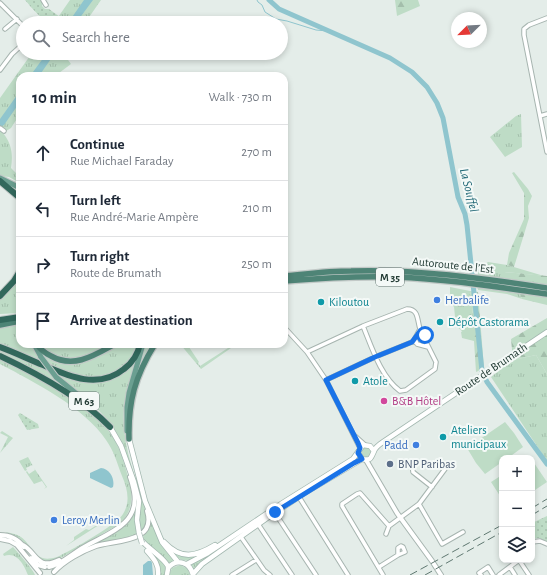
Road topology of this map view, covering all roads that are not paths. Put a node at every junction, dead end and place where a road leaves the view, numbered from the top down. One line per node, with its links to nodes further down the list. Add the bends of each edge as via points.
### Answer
1 (43, 0): 3 (street)
2 (0, 4): 5 (street)
3 (46, 5)
4 (547, 18): 10 (street, via 524,29)
5 (16, 19): 6 (street)
6 (5, 29)
7 (16, 50): 8 (street)
8 (0, 70)
9 (547, 114): 10 (street)
10 (540, 116): 11 (street)
11 (547, 152)
12 (0, 180): 13 (main road); 14 (main road); 15 (highway)
13 (16, 186)
14 (16, 192)
15 (16, 194)
16 (16, 278): 23 (highway)
17 (288, 278): 19 (highway, Autoroute de l’Est / M 35, via 349,271 411,272)
18 (288, 278): 19 (highway, Autoroute de l’Est / M 35)
19 (462, 279): 20 (highway, Autoroute de l’Est / M 35)
20 (483, 282): 21 (highway, Autoroute de l’Est / M 35); 22 (highway, Autoroute de l’Est / M 35)
21 (547, 288)
22 (547, 294)
23 (0, 296)
24 (16, 318): 25 (highway)
25 (0, 320)
26 (16, 322): 27 (highway)
27 (0, 325)
28 (363, 326): 31 (street, via 411,309 416,312); 41 (street); 43 (street)
29 (288, 331): 41 (street)
30 (547, 332): 45 (main road, Route de Brumath)
31 (420, 334): 32 (street); 33 (street, via 426,337)
32 (414, 341): 33 (street, via 419,345); 43 (street)
33 (424, 344): 43 (street, via 436,362 435,369 403,392 397,389)
34 (0, 347): 38 (highway, via 68,375 95,380 121,371 134,358)
35 (37, 348): 46 (main road, M 63, bridge, via 56,377 96,411)
36 (39, 348): 37 (highway, via 50,356 72,362 88,358)
37 (107, 348)
38 (139, 348)
39 (140, 348): 48 (main road, via 127,407 126,427)
40 (153, 348): 48 (highway, via 132,396)
41 (307, 352): 44 (street)
42 (0, 356): 46 (highway, via 60,389)
43 (375, 357): 44 (street)
44 (326, 380): 47 (street)
45 (416, 420): 50 (main road, Route de Brumath); 52 (main road, Route de Brumath)
46 (110, 427): 58 (main road, M 63, via 121,446)
47 (353, 434): 49 (street); 51 (street)
48 (129, 439): 61 (main road)
49 (365, 445): 50 (main road); 51 (main road)
50 (370, 446): 52 (main road)
51 (359, 450): 54 (main road); 67 (main road, via 353,459)
52 (374, 451): 53 (main road)
53 (371, 458): 54 (main road); 57 (street)
54 (364, 460): 57 (street); 60 (main road)
55 (412, 463): 59 (street, via 413,472)
56 (445, 464): 59 (street, via 445,469)
57 (372, 469): 65 (street)
58 (129, 471): 74 (main road, M 63, bridge, via 139,501 137,520); 78 (street, via 134,498 130,517 116,530)
59 (432, 487): 62 (street)
60 (300, 497): 63 (main road); 98 (street)
61 (145, 501): 64 (main road); 90 (street, via 149,520 142,534 132,539 89,549 62,564)
62 (419, 504): 65 (street); 69 (street, via 442,544)
63 (275, 512): 66 (main road); 97 (street)
64 (151, 516): 67 (main road, via 164,541 175,551 185,555 202,552); 81 (main road, via 162,542)
65 (400, 517): 68 (street); 100 (street)
66 (258, 524): 72 (main road); 96 (street)
67 (248, 525): 84 (main road, via 208,553)
68 (389, 526): 70 (street); 86 (street, via 360,493 342,504)
69 (463, 532)
70 (386, 534)
71 (0, 535): 77 (street, via 14,538)
72 (241, 537): 80 (street); 93 (main road, via 202,564)
73 (0, 539): 89 (street, via 17,544)
74 (143, 542): 88 (main road, via 166,563); 91 (main road, via 156,562)
75 (535, 542): 76 (street)
76 (547, 544)
77 (23, 545): 78 (street, via 36,559 47,563 55,562); 85 (street, via 35,562)
78 (79, 550): 85 (street, via 59,563)
79 (398, 556): 86 (street)
80 (256, 560): 94 (street); 95 (street)
81 (178, 562): 84 (main road); 88 (main road)
82 (515, 563): 87 (street)
83 (521, 563): 105 (street)
84 (187, 564): 93 (main road)
85 (47, 567): 89 (street, via 41,570); 90 (street, via 52,568)
86 (379, 567): 99 (street)
87 (510, 567): 103 (street); 104 (street)
88 (168, 568): 92 (main road)
89 (40, 574)
90 (54, 574)
91 (158, 575)
92 (167, 575)
93 (193, 575)
94 (232, 575)
95 (270, 575)
96 (292, 575)
97 (316, 575)
98 (348, 575)
99 (384, 575)
100 (441, 575)
101 (481, 575): 102 (street, via 480,573 488,567)
102 (493, 575)
103 (499, 575)
104 (515, 575)
105 (529, 575)

